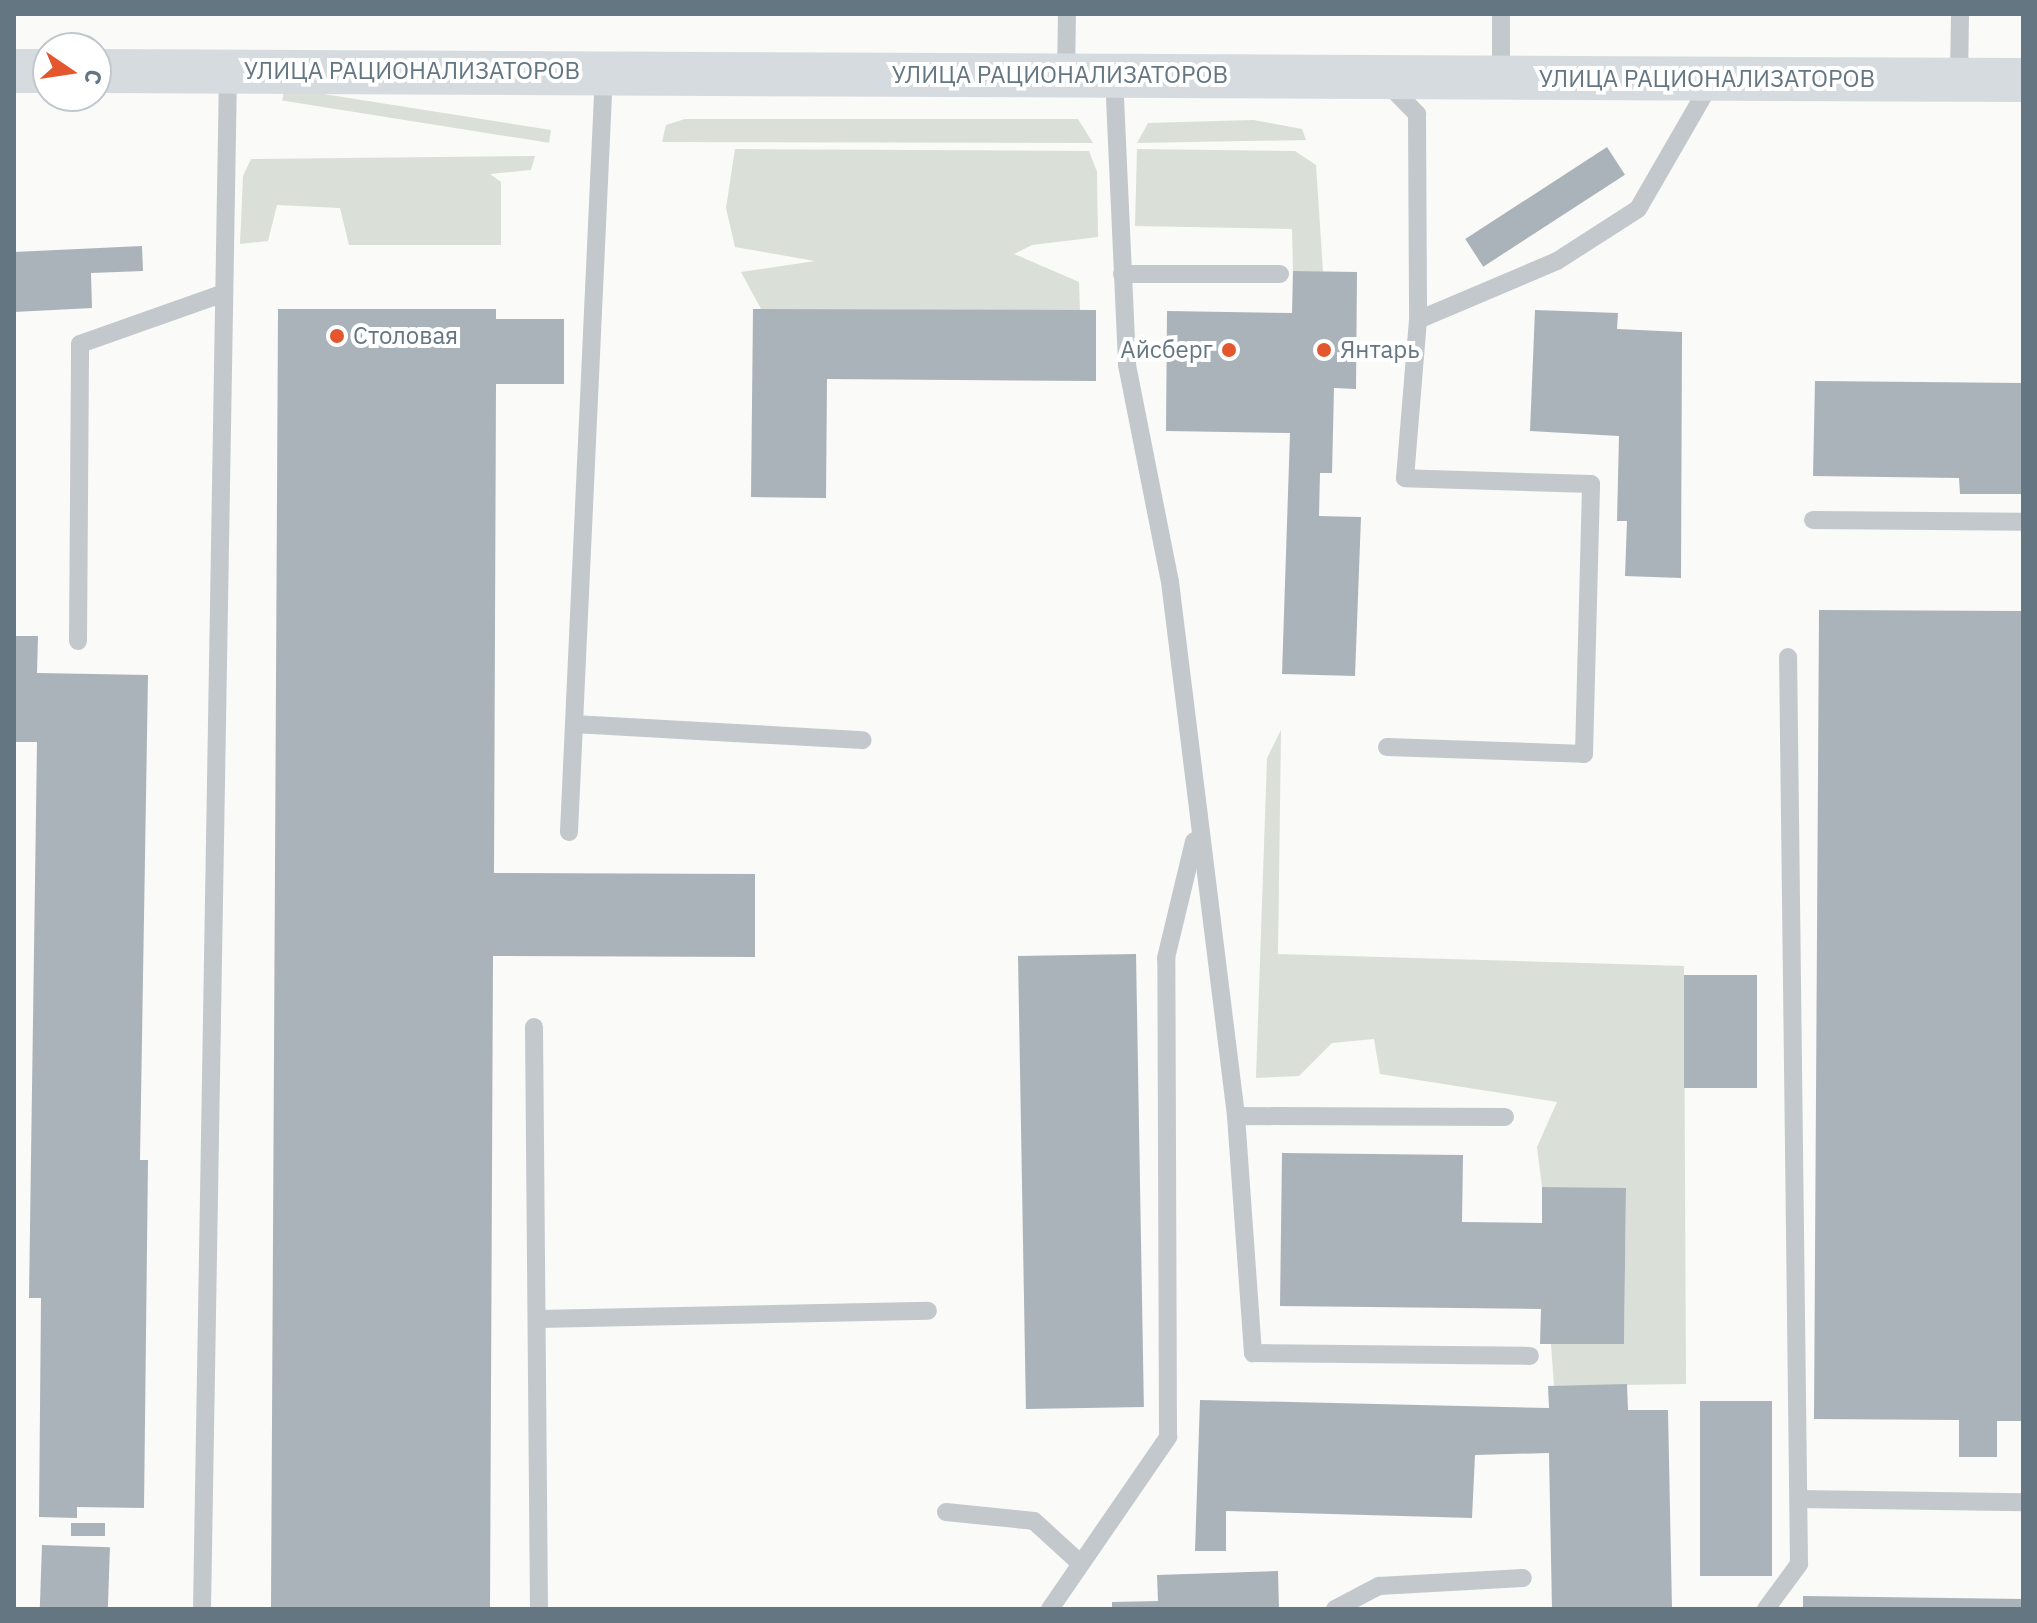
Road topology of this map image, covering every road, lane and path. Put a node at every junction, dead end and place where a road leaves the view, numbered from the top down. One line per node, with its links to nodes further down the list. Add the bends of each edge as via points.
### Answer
1 (1067, 14): 7 (lane)
2 (1501, 14): 10 (lane)
3 (1960, 14): 11 (lane)
4 (228, 69): 5 (main road, УЛИЦА РАЦИОНАЛИЗАТОРОВ); 6 (main road, УЛИЦА РАЦИОНАЛИЗАТОРОВ); 16 (lane)
5 (112, 71)
6 (604, 72): 7 (main road, УЛИЦА РАЦИОНАЛИЗАТОРОВ); 22 (lane)
7 (1066, 75): 8 (main road, УЛИЦА РАЦИОНАЛИЗАТОРОВ)
8 (1114, 76): 9 (main road, УЛИЦА РАЦИОНАЛИЗАТОРОВ); 14 (lane)
9 (1381, 77): 10 (main road, УЛИЦА РАЦИОНАЛИЗАТОРОВ); 17 (lane, via 1417,114)
10 (1501, 78): 13 (main road, УЛИЦА РАЦИОНАЛИЗАТОРОВ)
11 (1959, 79): 12 (main road, УЛИЦА РАЦИОНАЛИЗАТОРОВ); 13 (main road, УЛИЦА РАЦИОНАЛИЗАТОРОВ)
12 (2023, 80)
13 (1712, 81): 17 (lane, via 1638,209 1557,261)
14 (1122, 274): 15 (lane); 25 (lane, via 1127,365 1170,582)
15 (1280, 274)
16 (224, 293): 20 (lane, via 80,344); 38 (lane)
17 (1418, 320): 24 (lane, via 1405,478 1591,484 1584,754)
18 (1813, 520): 19 (lane)
19 (2023, 522)
20 (78, 641)
21 (1788, 657): 33 (lane)
22 (574, 724): 23 (lane); 26 (lane)
23 (863, 740)
24 (1387, 747)
25 (1196, 830): 28 (lane); 36 (lane, via 1166,958 1168,1437)
26 (569, 832)
27 (534, 1027): 31 (lane)
28 (1236, 1116): 29 (lane); 32 (lane, via 1253,1353)
29 (1505, 1117)
30 (928, 1311): 31 (lane)
31 (538, 1319): 39 (lane)
32 (1530, 1356)
33 (1799, 1499): 34 (lane); 42 (lane, via 1799,1564)
34 (2023, 1502)
35 (946, 1512): 36 (lane, via 1034,1521)
36 (1080, 1563): 40 (lane)
37 (1523, 1578): 41 (lane, via 1379,1586)
38 (202, 1609)
39 (539, 1609)
40 (1050, 1609)
41 (1335, 1609)
42 (1766, 1609)

